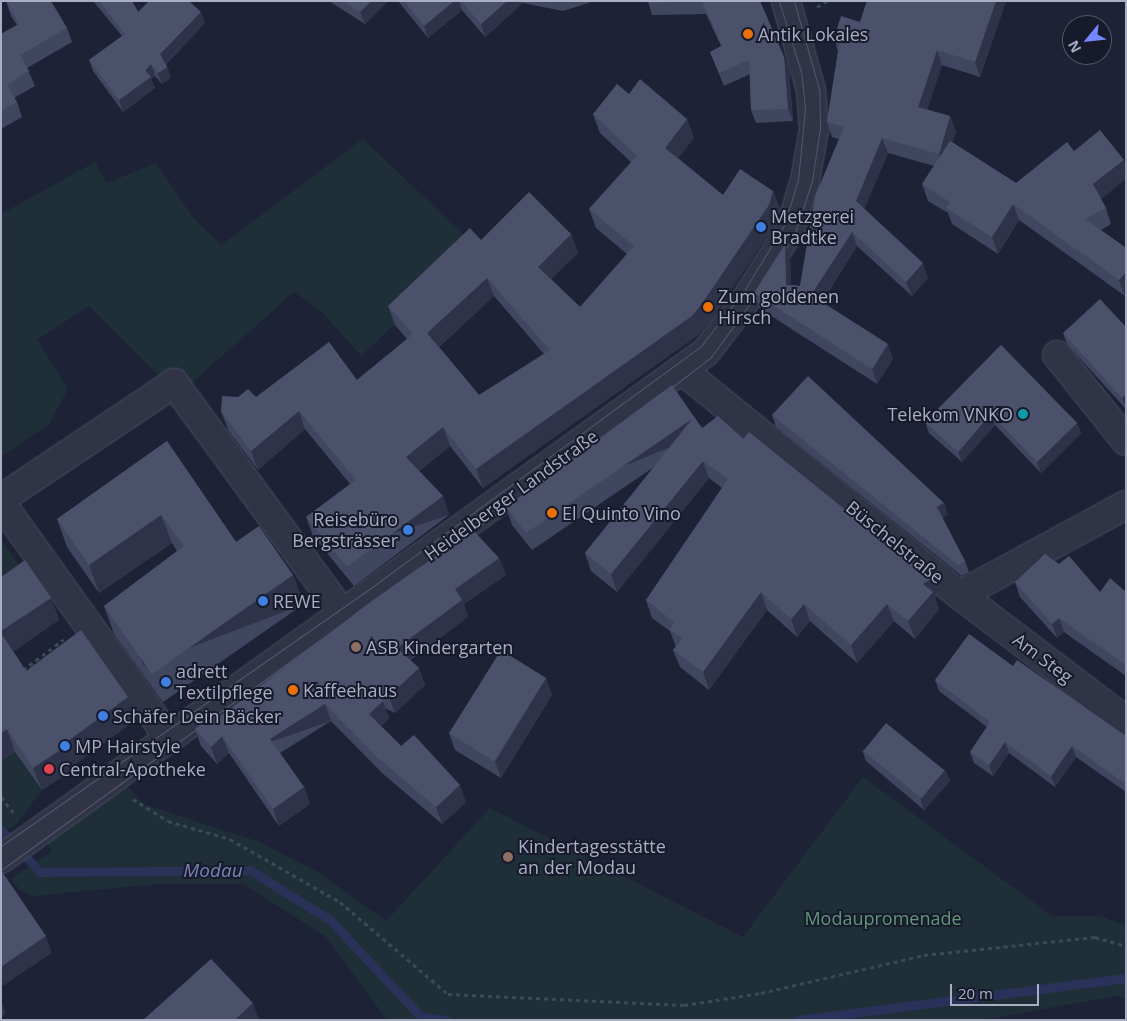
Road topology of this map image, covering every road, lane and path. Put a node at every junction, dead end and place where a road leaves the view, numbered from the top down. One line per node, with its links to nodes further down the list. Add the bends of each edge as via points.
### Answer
1 (786, 1): 3 (street, Heidelberger Landstraße, via 811,90 814,130 805,180 790,230 743,304 706,352)
2 (1057, 355): 4 (street)
3 (683, 371): 8 (street, Büschelstraße); 9 (street, Heidelberger Landstraße)
4 (1126, 441)
5 (1, 499): 9 (street, via 174,383)
6 (1, 504): 10 (street)
7 (1126, 505): 8 (street, Büschelstraße)
8 (960, 595): 12 (street, Am Steg)
9 (344, 615): 13 (street, Heidelberger Landstraße)
10 (86, 622): 11 (path); 13 (street)
11 (17, 675)
12 (1126, 722)
13 (170, 739): 15 (street, Heidelberger Landstraße)
14 (124, 794): 16 (path, via 168,822 230,839 340,902 448,994 684,1005 761,993 924,955 1095,937)
15 (1, 859)
16 (1126, 946)

